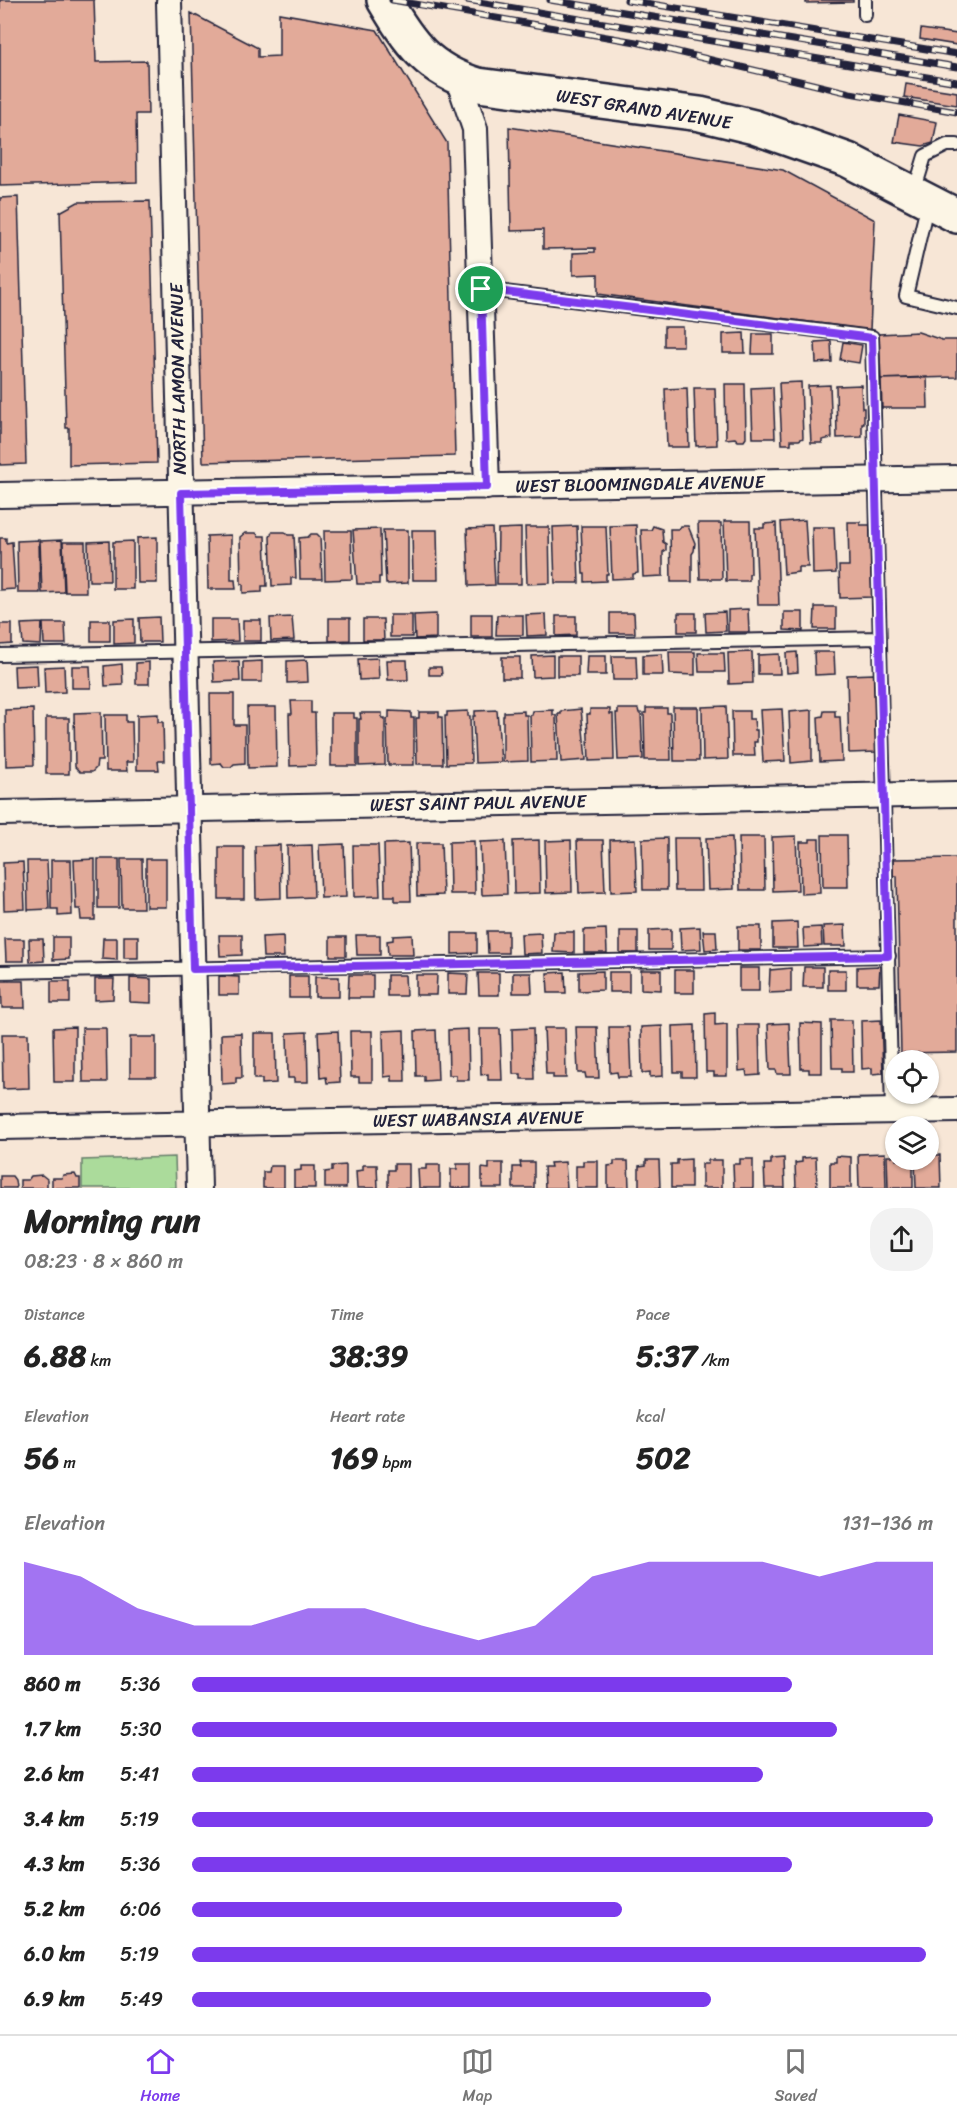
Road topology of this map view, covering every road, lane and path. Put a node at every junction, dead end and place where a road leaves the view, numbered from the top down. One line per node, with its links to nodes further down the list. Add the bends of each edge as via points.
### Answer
1 (384, 0): 6 (main road, WEST GRAND AVENUE, via 423,57)
2 (408, 0): 6 (main road)
3 (865, 0): 5 (lane)
4 (169, 2): 14 (street, NORTH LAMON AVENUE)
5 (865, 15)
6 (458, 79): 8 (main road, WEST GRAND AVENUE, via 478,86 700,114 754,127 848,160); 9 (street, via 475,129)
7 (957, 145): 8 (lane, via 947,145 925,156)
8 (941, 204): 10 (lane, via 906,296)
9 (481, 289): 12 (lane, via 872,338); 13 (street)
10 (957, 308)
11 (957, 478): 12 (street, WEST BLOOMINGDALE AVENUE)
12 (876, 480): 13 (street, WEST BLOOMINGDALE AVENUE); 16 (lane)
13 (487, 487): 14 (street, WEST BLOOMINGDALE AVENUE)
14 (181, 493): 15 (street, WEST BLOOMINGDALE AVENUE); 17 (street, NORTH LAMON AVENUE)
15 (0, 495)
16 (880, 638): 17 (lane); 20 (lane)
17 (185, 651): 18 (lane); 21 (street, NORTH LAMON AVENUE)
18 (0, 654)
19 (957, 794): 20 (street, WEST SAINT PAUL AVENUE)
20 (884, 796): 21 (street, WEST SAINT PAUL AVENUE); 23 (lane)
21 (189, 809): 22 (street, WEST SAINT PAUL AVENUE); 24 (street, NORTH LAMON AVENUE)
22 (0, 813)
23 (888, 956): 24 (lane); 27 (lane)
24 (193, 969): 25 (lane); 28 (street, NORTH LAMON AVENUE)
25 (0, 972)
26 (957, 1110): 27 (street, WEST WABANSIA AVENUE)
27 (892, 1111): 28 (street, WEST WABANSIA AVENUE)
28 (197, 1124): 29 (street, WEST WABANSIA AVENUE); 30 (street, NORTH LAMON AVENUE)
29 (0, 1127)
30 (199, 1188)

